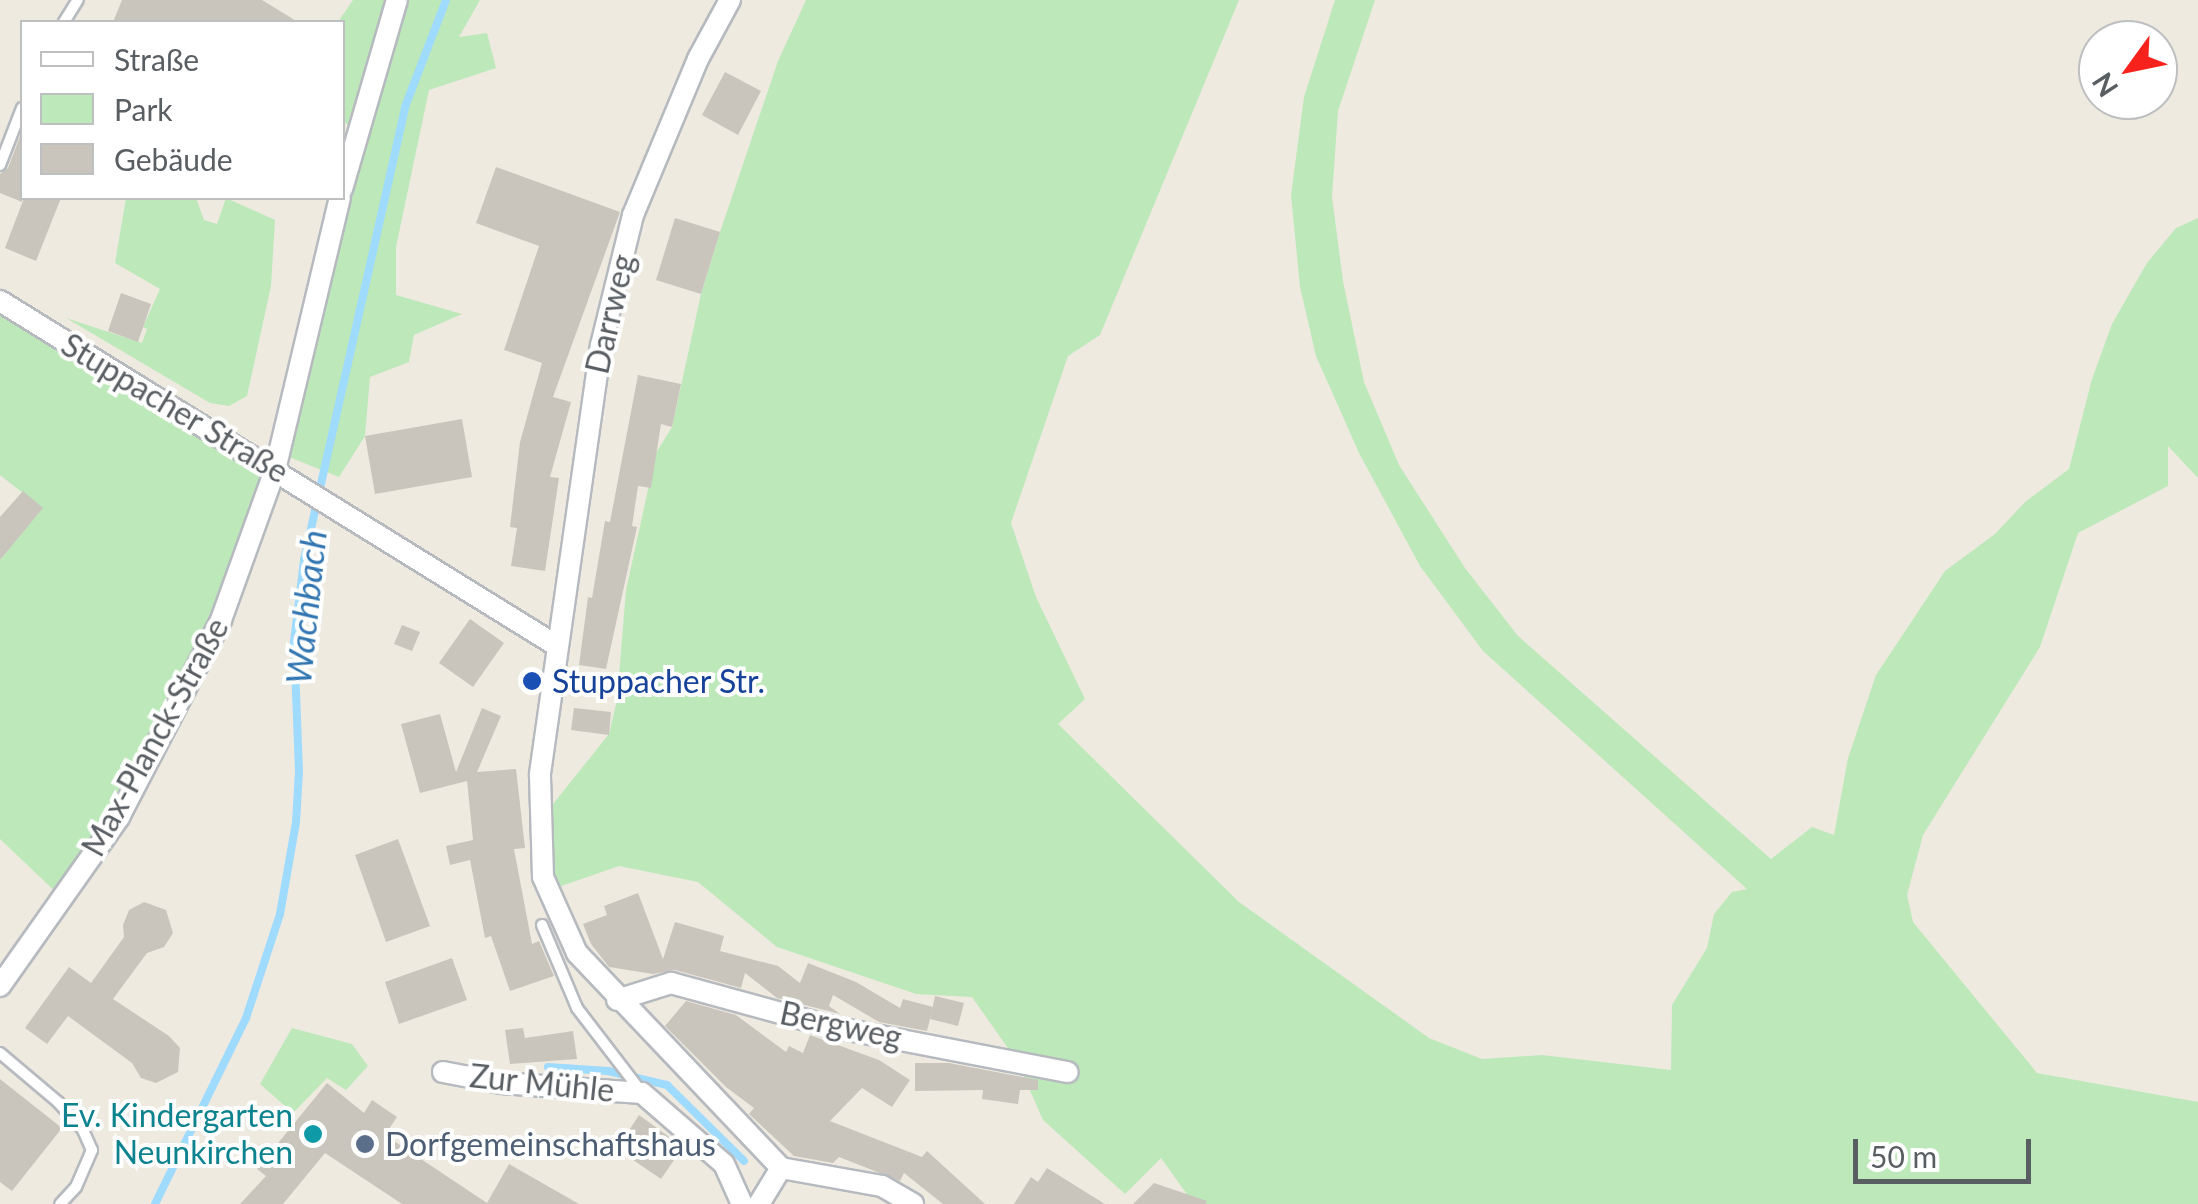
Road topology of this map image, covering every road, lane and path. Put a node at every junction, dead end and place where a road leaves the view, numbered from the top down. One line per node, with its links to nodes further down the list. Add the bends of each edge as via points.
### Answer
1 (397, 0): 5 (street)
2 (730, 0): 9 (street, Darrweg, via 633,215 600,345)
3 (20, 113): 4 (lane)
4 (0, 165)
5 (345, 178)
6 (340, 200): 8 (street, Max-Planck-Straße)
7 (0, 302): 8 (street, Stuppacher Straße)
8 (275, 470): 9 (street, Stuppacher Straße); 11 (street, Max-Planck-Straße, via 221,620 119,816)
9 (557, 646): 12 (street, via 540,776 543,877 576,954)
10 (542, 924): 16 (lane, Zur Mühle, via 577,1008)
11 (0, 986)
12 (617, 1000): 15 (street, Bergweg, via 671,984 828,1026); 17 (street)
13 (0, 1052): 18 (lane, via 58,1102 92,1150)
14 (443, 1072): 16 (street, Zur Mühle)
15 (1068, 1072)
16 (642, 1093): 19 (street, Zur Mühle, via 724,1164)
17 (781, 1168): 20 (street); 21 (street, via 882,1186)
18 (60, 1204)
19 (742, 1204)
20 (759, 1204)
21 (913, 1204)

